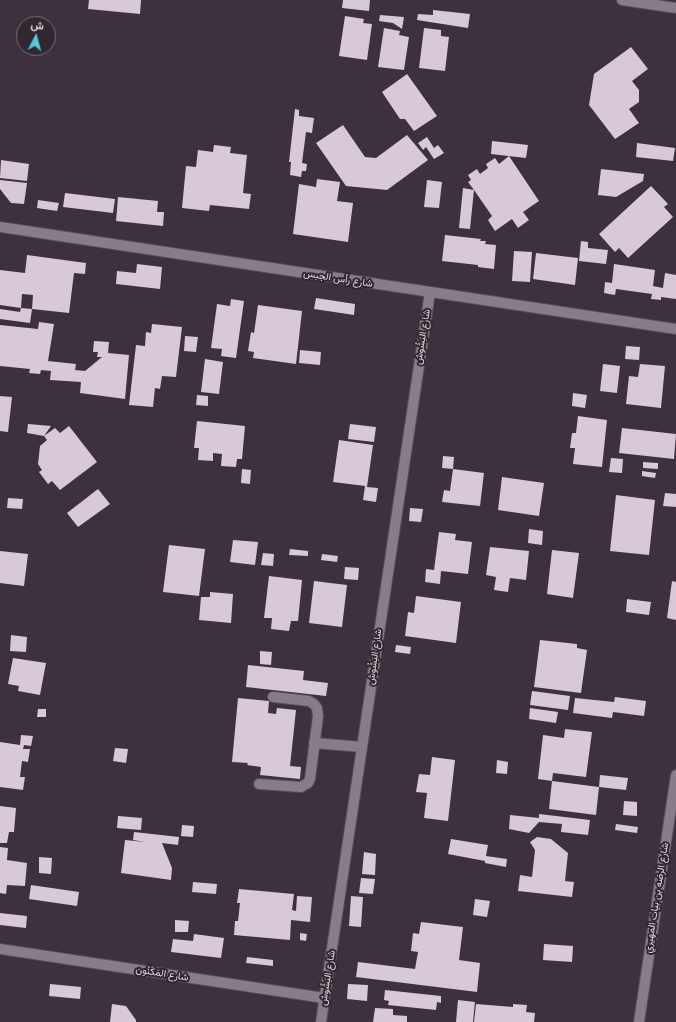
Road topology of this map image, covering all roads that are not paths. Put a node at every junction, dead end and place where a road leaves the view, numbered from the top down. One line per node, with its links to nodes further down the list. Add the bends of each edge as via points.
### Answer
1 (622, 0): 2 (street)
2 (676, 8)
3 (0, 228): 4 (street, شارع رأس الجبس)
4 (430, 292): 5 (street, شارع رأس الجبس); 8 (street, شارع البَشُوش)
5 (676, 329)
6 (273, 697): 7 (street, via 309,701 314,704 318,712)
7 (314, 742): 8 (street); 10 (street, via 310,779 305,786 297,788)
8 (362, 747): 12 (street, شارع البَشُوش)
9 (676, 774): 14 (street, شارع الرضه بن بيات المهيري)
10 (259, 784)
11 (0, 949): 12 (street, شارع المَكْنُون)
12 (324, 998): 13 (street, شارع البَشُوش)
13 (321, 1022)
14 (639, 1022)

